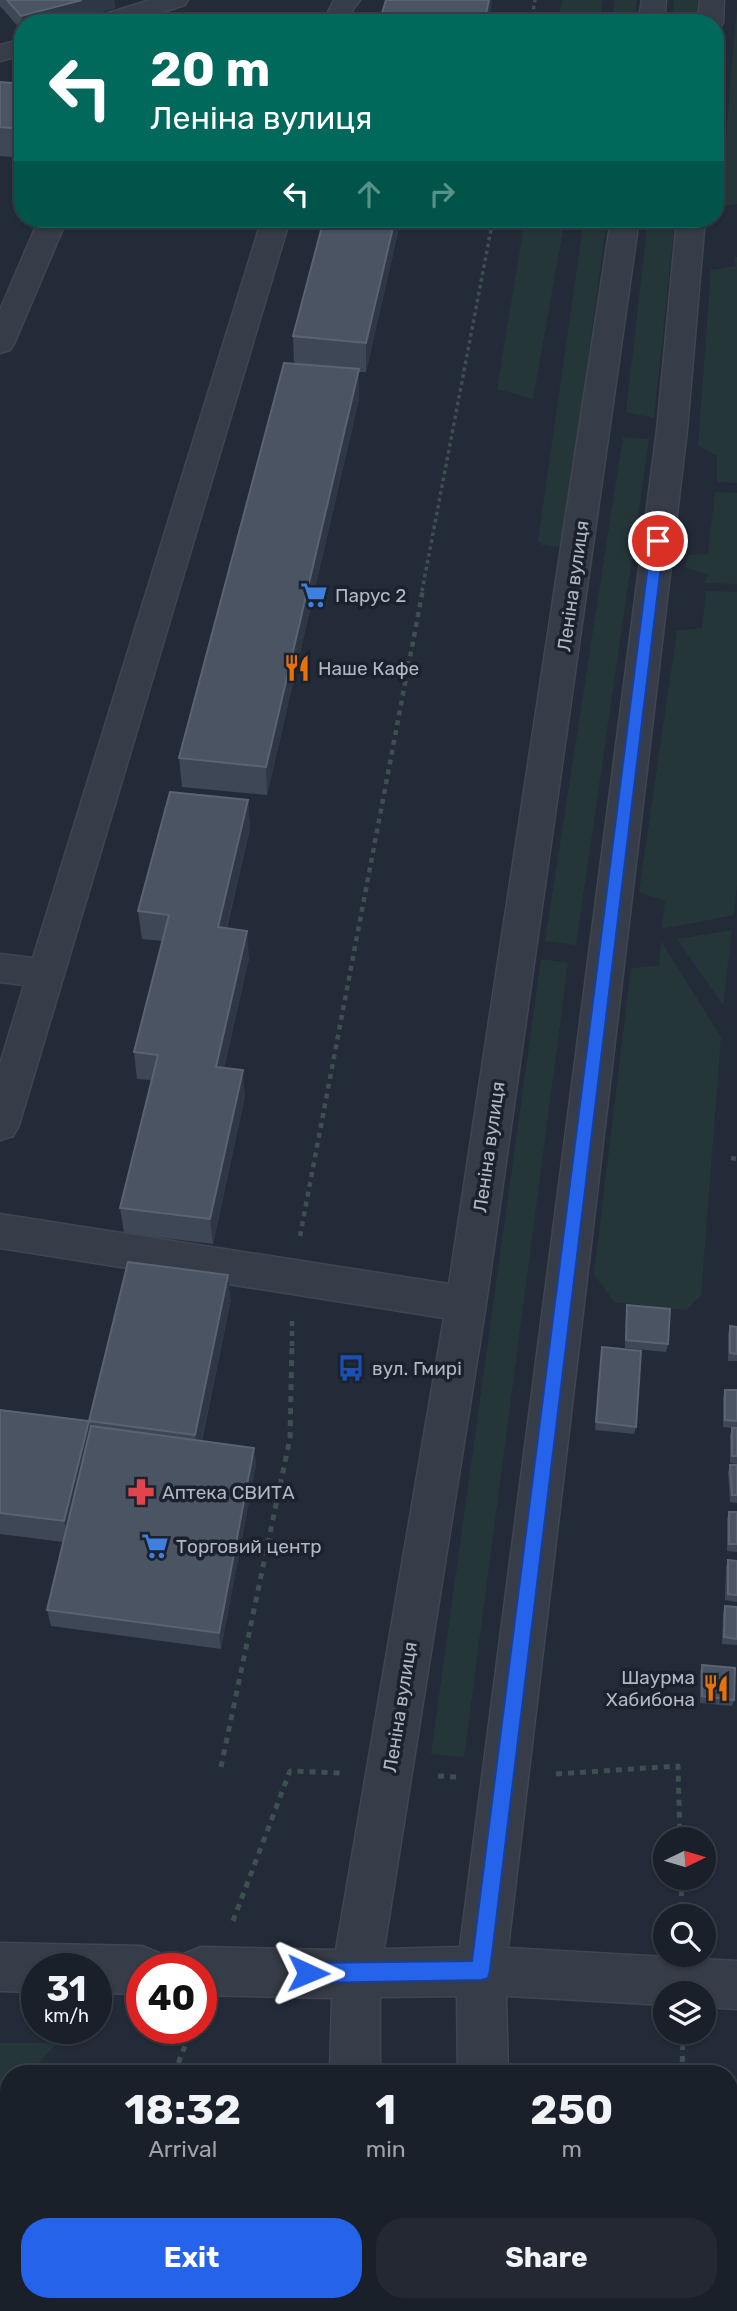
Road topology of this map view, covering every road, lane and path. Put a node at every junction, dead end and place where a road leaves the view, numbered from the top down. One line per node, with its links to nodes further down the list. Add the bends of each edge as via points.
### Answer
1 (166, 9): 2 (street)
2 (143, 14)
3 (49, 228): 8 (street)
4 (273, 228): 10 (street)
5 (491, 228): 13 (path)
6 (624, 228): 14 (street, Леніна вулиця)
7 (690, 228): 22 (street, via 672,430)
8 (0, 344)
9 (0, 968): 10 (street)
10 (46, 973): 11 (street)
11 (0, 1125)
12 (0, 1231): 13 (street)
13 (292, 1275): 14 (street); 16 (path, via 290,1438)
14 (466, 1304): 24 (street, Леніна вулиця)
15 (678, 1766): 18 (path)
16 (221, 1767)
17 (290, 1771): 19 (path)
18 (680, 1827)
19 (214, 1953)
20 (0, 1967): 21 (street)
21 (21, 1967)
22 (481, 1970): 24 (street); 25 (street); 30 (street)
23 (217, 1971): 24 (street)
24 (356, 1974): 29 (street, Леніна вулиця)
25 (737, 1985)
26 (186, 2044): 28 (path)
27 (683, 2044): 31 (path)
28 (178, 2065)
29 (355, 2065)
30 (484, 2065)
31 (682, 2065)

